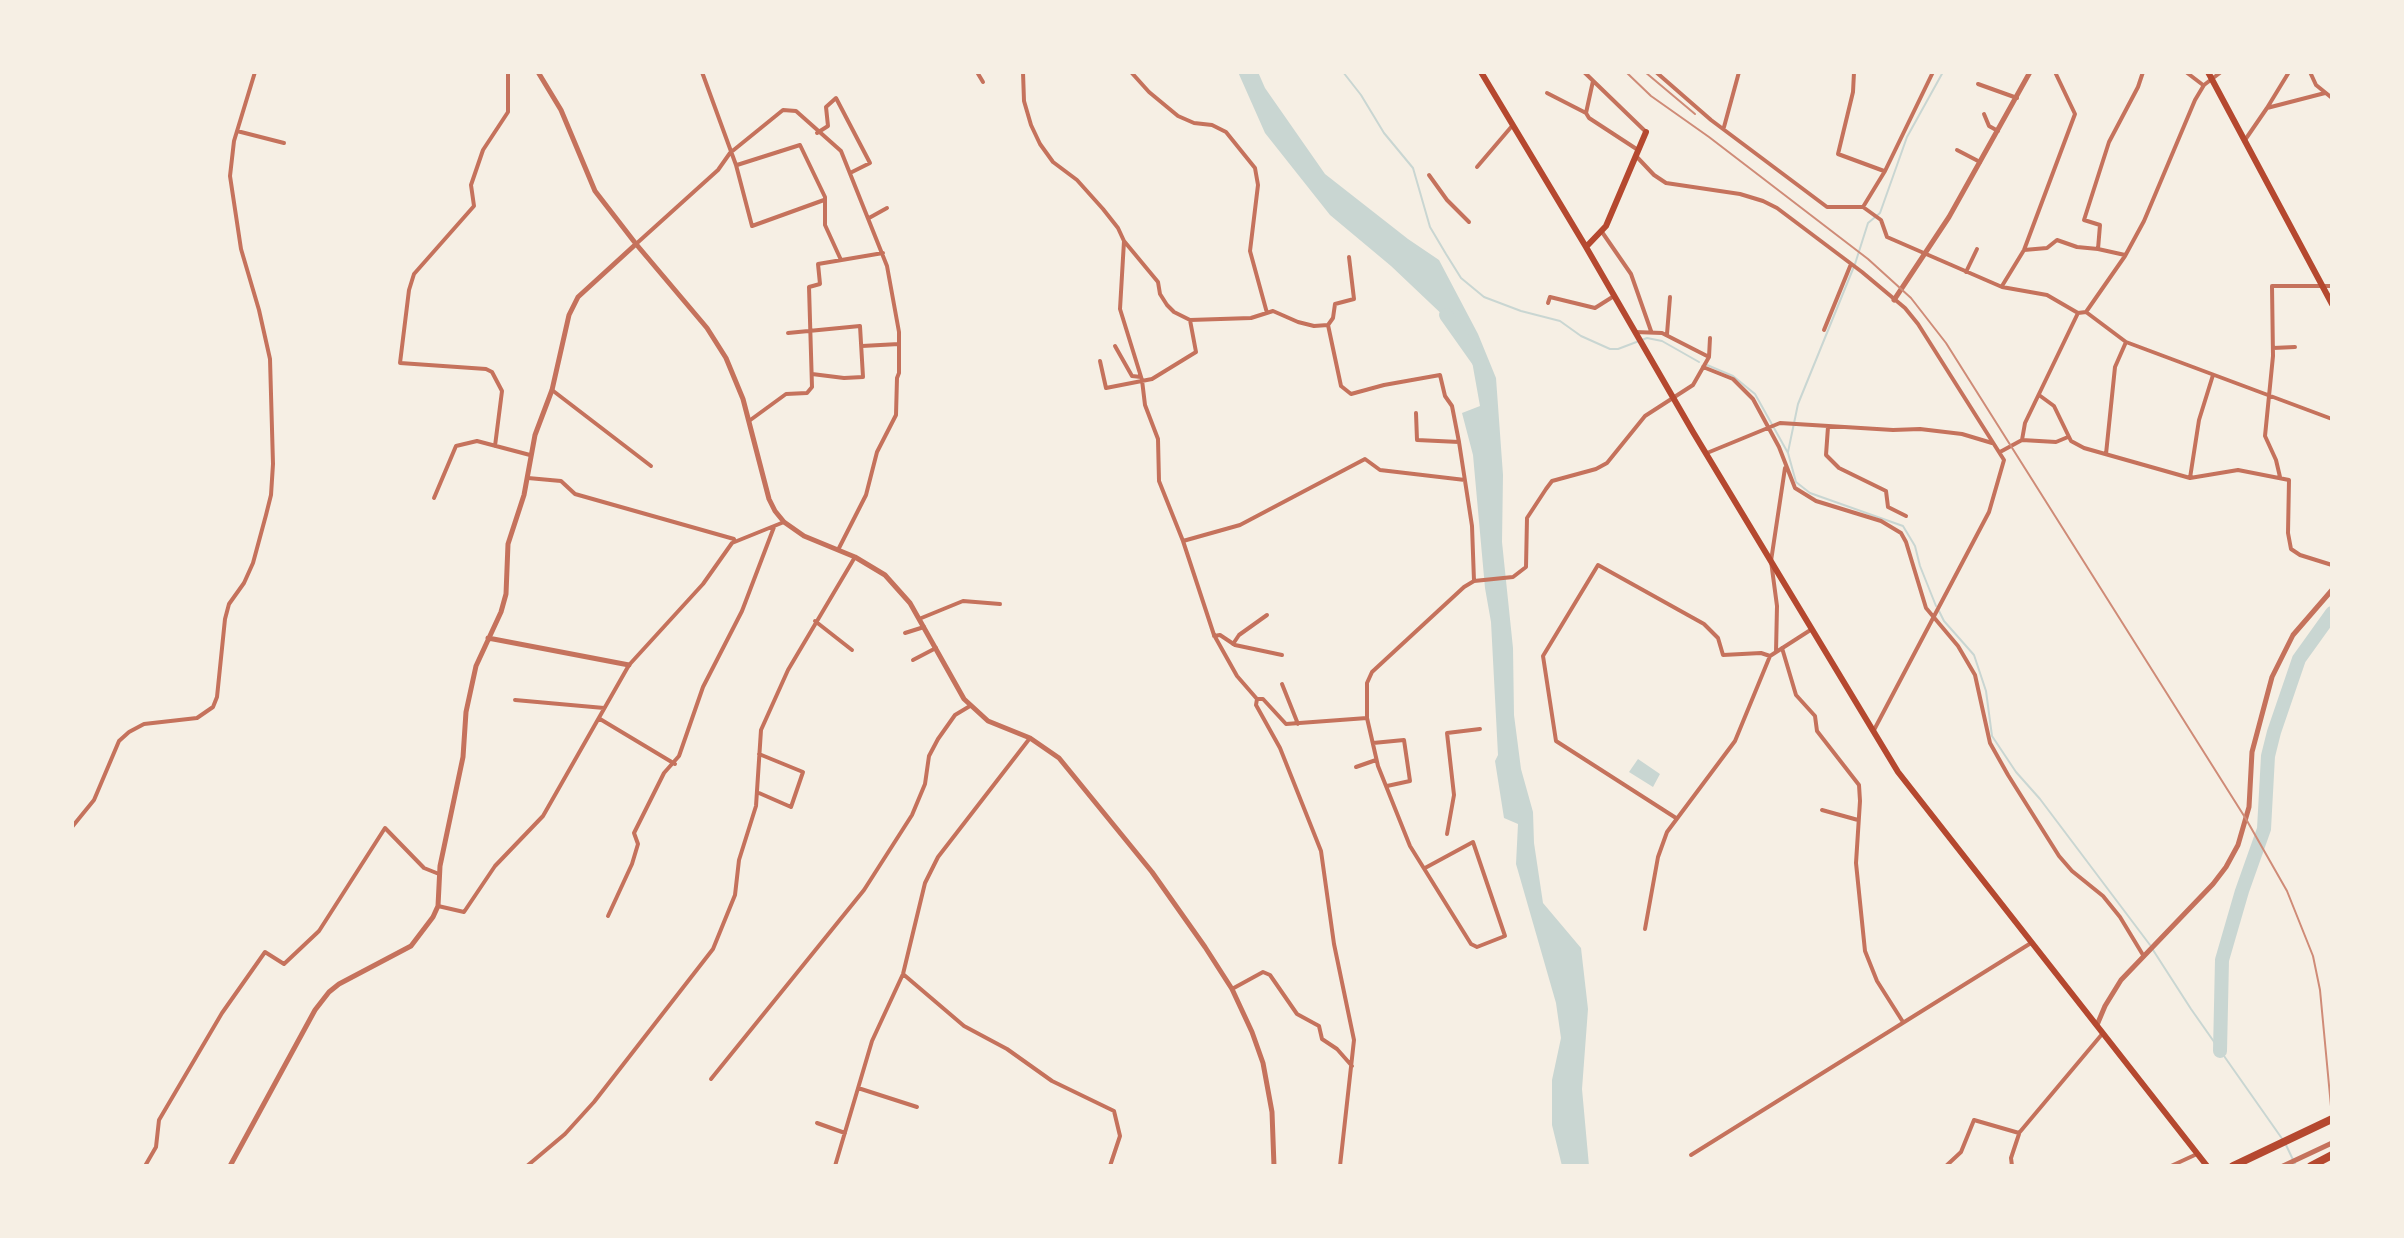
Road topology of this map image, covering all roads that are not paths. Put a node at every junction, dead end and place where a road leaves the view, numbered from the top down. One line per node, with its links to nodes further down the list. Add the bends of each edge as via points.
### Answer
1 (255, 72): 36 (street)
2 (508, 72): 115 (street, via 508,112 483,150 471,185 474,206 414,274 400,363 492,372 502,391)
3 (538, 72): 58 (street, via 561,110 595,191)
4 (702, 72): 43 (street)
5 (977, 72): 24 (street)
6 (1023, 72): 57 (street, via 1024,101 1040,144 1103,209)
7 (1131, 72): 79 (street, via 1178,116 1226,132 1255,168 1258,185 1250,251)
8 (1481, 72): 34 (main road)
9 (1584, 72): 23 (street)
10 (1656, 72): 35 (street)
11 (1739, 72): 35 (street)
12 (1854, 72): 48 (street, via 1838,154)
13 (1933, 72): 48 (street)
14 (2056, 72): 62 (street, via 2075,114)
15 (2143, 72): 61 (street, via 2109,142 2084,220 2100,225)
16 (2186, 72): 26 (street)
17 (2208, 72): 22 (main road)
18 (2221, 72): 22 (street)
19 (2289, 72): 31 (street)
20 (2310, 72): 28 (street)
21 (2028, 73): 29 (street)
22 (2212, 80): 26 (street); 40 (main road)
23 (1593, 81): 32 (street); 38 (street)
24 (983, 82)
25 (1978, 84): 29 (street)
26 (2204, 85): 65 (street)
27 (1547, 93): 32 (street)
28 (2325, 93): 30 (street); 31 (street)
29 (2017, 98): 37 (street)
30 (2332, 98)
31 (2267, 108): 40 (street)
32 (1586, 113): 44 (street)
33 (1984, 114): 37 (street)
34 (1512, 126): 47 (street); 59 (main road)
35 (1724, 127): 52 (street, via 1827,207)
36 (237, 131): 41 (street); 178 (street, via 230,176 237,232 270,359 269,505 253,563 229,604 213,707 197,718 144,724 129,732 119,741 94,800)
37 (1998, 131): 45 (street)
38 (1646, 132): 44 (main road)
39 (817, 133): 43 (street, via 796,111 783,110); 49 (street, via 841,151); 49 (street, via 828,126 826,107 836,98 870,163)
40 (2245, 140): 70 (main road)
41 (284, 143)
42 (1957, 150): 45 (street)
43 (730, 153): 46 (street); 58 (street)
44 (1637, 153): 56 (main road); 68 (street, via 1666,183 1770,204)
45 (1980, 163): 64 (street)
46 (736, 165): 51 (street, via 800,145); 51 (street, via 752,226)
47 (1477, 167)
48 (1885, 171): 52 (street)
49 (850, 174): 54 (street)
50 (1429, 175): 55 (street)
51 (824, 200): 67 (street, via 825,225)
52 (1863, 207): 64 (street, via 1881,220 1887,237)
53 (887, 208): 54 (street)
54 (869, 218): 63 (street)
55 (1469, 222)
56 (1602, 232): 59 (main road); 84 (street, via 1631,274)
57 (1124, 241): 81 (street, via 1158,282 1167,305); 101 (street, via 1120,309)
58 (636, 244): 102 (street, via 578,297); 108 (street, via 707,328 735,377)
59 (1586, 247): 73 (main road)
60 (1977, 249): 69 (street)
61 (2098, 249): 62 (street, via 2057,240 2047,248); 65 (street)
62 (2024, 250): 72 (street)
63 (883, 253): 67 (street); 91 (street)
64 (1924, 254): 69 (street); 75 (street)
65 (2125, 256): 78 (street)
66 (1349, 257): 82 (street, via 1354,299 1335,304)
67 (841, 260): 85 (street, via 818,264 820,284 809,287)
68 (1851, 264): 75 (street); 83 (street)
69 (1966, 272): 72 (street)
70 (2322, 285): 71 (street); 77 (main road); 95 (street, via 2272,286)
71 (2332, 286)
72 (2002, 287): 80 (street, via 2047,295)
73 (1614, 296): 76 (street, via 1595,308 1550,297); 87 (main road)
74 (1670, 297): 88 (street)
75 (1894, 300): 114 (street, via 1918,324)
76 (1548, 303)
77 (2332, 304)
78 (2086, 312): 80 (street); 90 (street)
79 (1267, 313): 81 (street); 82 (street)
80 (2078, 313): 103 (street)
81 (1190, 320): 101 (street, via 1196,352 1152,379)
82 (1328, 325): 113 (street, via 1344,390 1351,394 1440,375)
83 (1824, 330)
84 (1651, 331): 87 (street); 88 (street)
85 (810, 332): 86 (street); 92 (street, via 860,326); 99 (street)
86 (788, 333)
87 (1636, 333): 105 (main road)
88 (1667, 336): 96 (street)
89 (1710, 338): 96 (street)
90 (2126, 342): 100 (street); 118 (street, via 2115,367)
91 (899, 344): 92 (street); 132 (street, via 896,415 877,452 866,495)
92 (862, 346): 99 (street, via 863,377)
93 (1115, 346): 101 (street, via 1132,376)
94 (2295, 347): 95 (street)
95 (2272, 348): 104 (street)
96 (1709, 357): 98 (street)
97 (1100, 361): 101 (street, via 1106,388)
98 (1703, 367): 105 (street, via 1693,385); 109 (street, via 1741,385)
99 (812, 374): 108 (street, via 807,393 786,394)
100 (2213, 375): 104 (street); 124 (street)
101 (1141, 379): 131 (street, via 1158,439 1159,481)
102 (552, 390): 119 (street); 121 (street)
103 (2039, 395): 111 (street, via 2054,406); 112 (street)
104 (2269, 396): 107 (street); 122 (street, via 2265,436)
105 (1673, 397): 117 (main road); 136 (street, via 1645,416 1607,463 1552,481 1527,518 1527,565 1513,577)
106 (1416, 413): 113 (street, via 1417,440)
107 (2332, 419)
108 (749, 421): 128 (street, via 769,499)
109 (1769, 427): 110 (street); 117 (street); 120 (street)
110 (1828, 427): 114 (street, via 1920,429); 127 (street, via 1826,455 1839,468 1886,491 1888,507)
111 (2068, 437): 112 (street, via 2056,442); 118 (street)
112 (2022, 440): 116 (street)
113 (1459, 442): 125 (street)
114 (1994, 443): 116 (street)
115 (495, 446): 119 (street); 126 (street, via 477,441 456,446)
116 (2000, 452): 140 (street, via 2002,474 1989,512)
117 (1707, 453): 134 (main road)
118 (2106, 454): 124 (street)
119 (530, 455): 123 (street)
120 (1785, 465): 134 (street); 140 (street, via 1795,488 1805,495 1901,533)
121 (651, 466)
122 (2280, 477): 124 (street, via 2238,470); 135 (street, via 2289,480 2291,549)
123 (528, 478): 130 (street, via 561,481 575,494); 147 (street, via 508,544 506,594)
124 (2190, 478)
125 (1465, 480): 131 (street, via 1380,470 1365,459 1240,525); 136 (street)
126 (434, 498)
127 (1906, 516)
128 (784, 522): 129 (street); 132 (street)
129 (774, 527): 130 (street); 171 (street)
130 (735, 540): 156 (street, via 703,584)
131 (1183, 541): 146 (street)
132 (838, 550): 133 (street)
133 (855, 557): 141 (street, via 885,575); 142 (street)
134 (1771, 561): 144 (main road); 152 (street)
135 (2332, 565)
136 (1474, 581): 162 (street, via 1372,672)
137 (2332, 590): 186 (street, via 2293,635 2272,677 2253,743 2249,807 2238,845 2213,884)
138 (1000, 604): 141 (street, via 963,601)
139 (1267, 615): 148 (street)
140 (1933, 617): 166 (street); 186 (street, via 1969,660 1990,743 2059,856 2103,896)
141 (919, 619): 143 (street)
142 (815, 621): 151 (street); 169 (street, via 767,714)
143 (924, 627): 145 (street); 149 (street)
144 (1812, 629): 150 (street); 166 (main road)
145 (905, 633)
146 (1214, 636): 148 (street); 158 (street)
147 (488, 638): 156 (street); 181 (street, via 466,712 463,757)
148 (1233, 644): 153 (street)
149 (936, 648): 155 (street); 160 (street)
150 (1782, 648): 152 (street); 177 (street, via 1796,695 1859,785)
151 (852, 650)
152 (1776, 652): 154 (street)
153 (1282, 655)
154 (1770, 656): 176 (street, via 1735,741); 176 (street, via 1723,655 1718,638 1704,624 1598,565 1543,656 1556,741)
155 (913, 660)
156 (629, 665): 161 (street)
157 (1282, 684): 164 (street)
158 (1257, 699): 164 (street, via 1286,724); 192 (street, via 1321,851 1354,1040)
159 (515, 700): 161 (street)
160 (970, 706): 167 (street, via 988,721); 193 (street, via 955,715 938,739 912,815 864,890)
161 (604, 708): 163 (street)
162 (1367, 718): 164 (street); 168 (street)
163 (600, 719): 171 (street); 182 (street, via 543,816 495,866 464,912)
164 (1298, 724)
165 (1480, 729): 179 (street, via 1447,733 1454,795)
166 (1873, 732): 185 (main road, via 1898,772)
167 (1030, 738): 187 (street, via 938,857 925,883); 188 (street, via 1059,758 1152,872)
168 (1373, 743): 170 (street); 173 (street, via 1404,740 1410,781)
169 (759, 754): 174 (street); 174 (street, via 803,772 791,807)
170 (1377, 760): 172 (street); 173 (street)
171 (675, 764): 183 (street, via 664,773 634,833 638,844 632,864)
172 (1356, 767)
173 (1387, 786): 180 (street, via 1410,846)
174 (759, 793): 207 (street, via 739,860 735,895 713,949 594,1102)
175 (1822, 810): 177 (street)
176 (1676, 818): 184 (street, via 1658,857)
177 (1858, 820): 189 (street, via 1856,863 1865,951)
178 (72, 827)
179 (1447, 834)
180 (1425, 868): 180 (street, via 1471,944 1477,947 1505,936 1473,842)
181 (439, 874): 182 (street); 205 (street, via 424,868 385,828 319,931 284,964 265,952 159,1120 156,1147)
182 (438, 906): 206 (street, via 411,946 339,984 322,1001)
183 (608, 916)
184 (1645, 929)
185 (2031, 942): 189 (street); 190 (main road)
186 (2145, 953): 190 (street, via 2121,980)
187 (903, 974): 194 (street, via 872,1041); 209 (street, via 964,1026 1052,1081 1114,1111 1120,1136)
188 (1232, 989): 192 (street, via 1263,972 1270,975 1297,1014 1319,1026 1322,1039); 211 (street, via 1263,1063)
189 (1903, 1022): 202 (street)
190 (2097, 1026): 191 (main road)
191 (2103, 1033): 199 (street); 201 (main road)
192 (1352, 1067): 212 (street)
193 (711, 1079)
194 (858, 1088): 195 (street); 198 (street)
195 (917, 1107)
196 (2332, 1119): 216 (highway)
197 (817, 1123): 198 (street)
198 (845, 1133): 208 (street)
199 (2019, 1133): 204 (street, via 1974,1120); 213 (street)
200 (2332, 1143): 217 (street)
201 (2197, 1154): 214 (street); 215 (main road)
202 (1691, 1155)
203 (2332, 1155): 218 (highway)
204 (1950, 1165)
205 (145, 1166)
206 (230, 1166)
207 (527, 1166)
208 (835, 1166)
209 (1110, 1166)
210 (1248, 1166): 211 (street)
211 (1274, 1166)
212 (1340, 1166)
213 (2012, 1166)
214 (2171, 1166)
215 (2207, 1166)
216 (2233, 1166)
217 (2283, 1166)
218 (2311, 1166)

